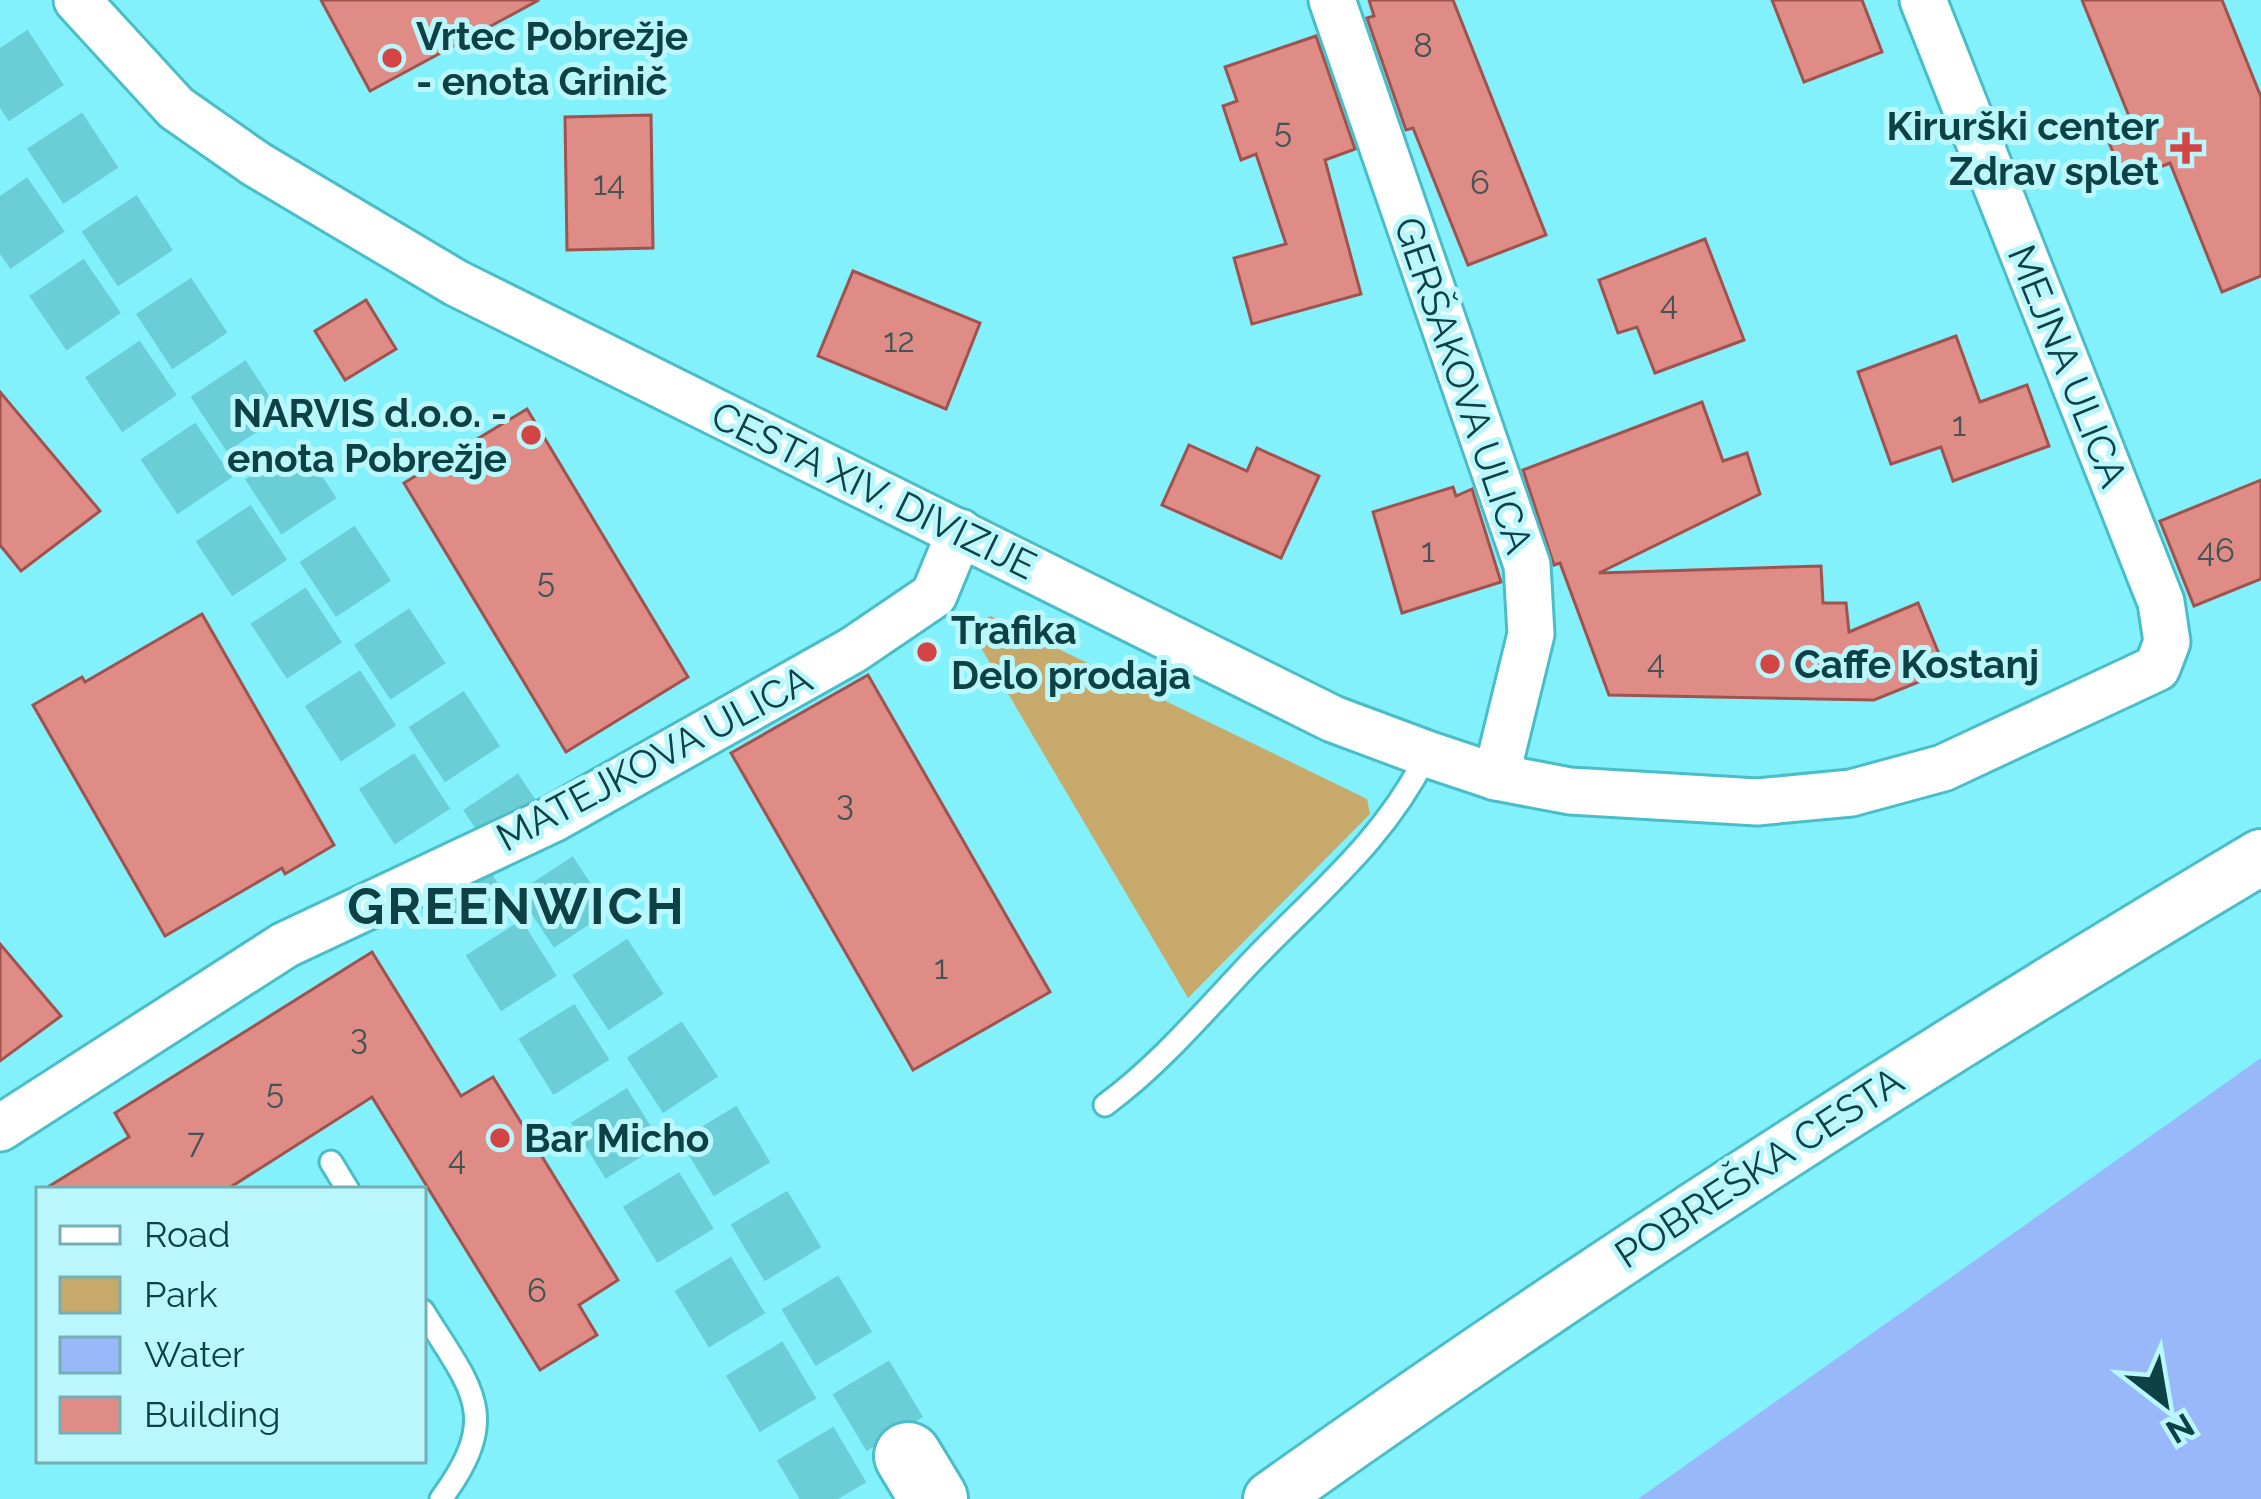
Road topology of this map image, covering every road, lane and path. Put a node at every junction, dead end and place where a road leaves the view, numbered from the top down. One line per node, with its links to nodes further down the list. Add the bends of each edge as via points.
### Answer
1 (77, 0): 4 (street, CESTA XIV. DIVIZIJE, via 176,108 275,175 456,284)
2 (1333, 0): 7 (street, GERŠAKOVA ULICA, via 1527,565 1532,634)
3 (1923, 0): 5 (street, MEJNA ULICA, via 2161,602 2167,642)
4 (960, 532): 6 (street, CESTA XIV. DIVIZIJE, via 1333,718); 10 (street, MATEJKOVA ULICA, via 934,595 853,650 553,819 285,945)
5 (2157, 668): 7 (street, CESTA XIV. DIVIZIJE, via 1943,768 1851,794 1756,802 1570,791)
6 (1426, 754): 7 (street, CESTA XIV. DIVIZIJE); 9 (lane, via 1402,806 1340,874 1144,1076)
7 (1496, 777)
8 (2261, 857): 15 (street, POBREŠKA CESTA, via 1741,1177 1536,1310)
9 (1105, 1105)
10 (0, 1128)
11 (331, 1162): 12 (lane)
12 (346, 1187)
13 (426, 1316): 14 (lane, via 480,1425)
14 (441, 1499)
15 (1271, 1499)

